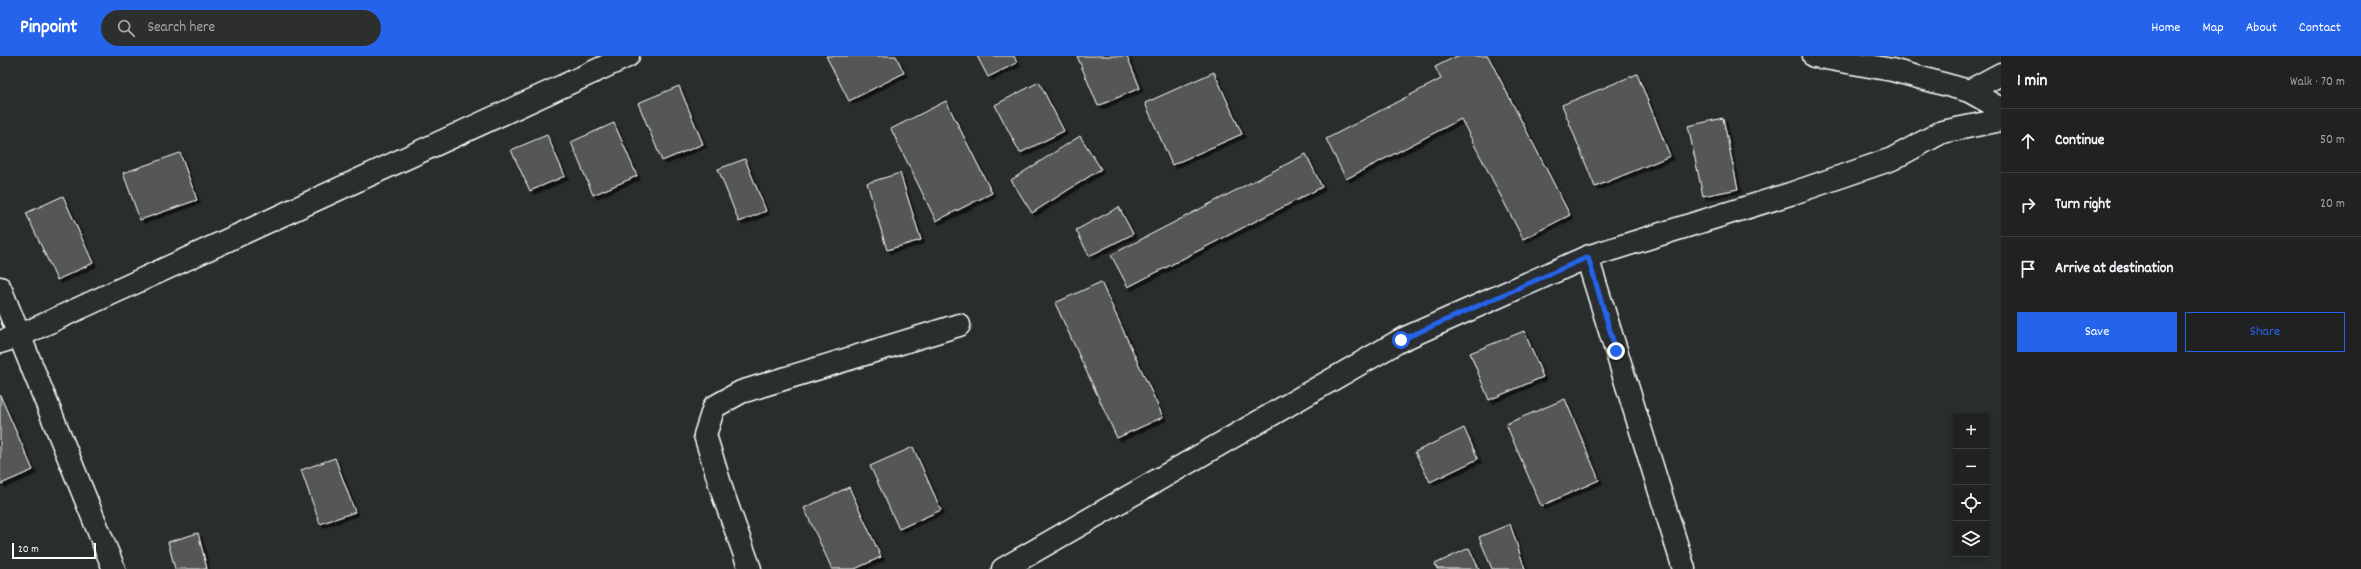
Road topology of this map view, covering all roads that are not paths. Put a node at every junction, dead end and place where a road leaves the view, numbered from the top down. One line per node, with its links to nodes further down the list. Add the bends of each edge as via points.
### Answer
1 (628, 56): 10 (street)
2 (1814, 56): 4 (street, via 1892,70)
3 (2001, 74): 4 (street)
4 (1969, 91): 5 (street)
5 (2001, 109)
6 (2001, 120): 7 (street, via 1942,132 1892,159 1790,194)
7 (1588, 257): 13 (street, via 1401,340); 14 (street)
8 (0, 288): 10 (street)
9 (959, 325): 12 (street, via 741,392 714,406 705,435)
10 (10, 339): 11 (street)
11 (114, 569)
12 (750, 569)
13 (1003, 569)
14 (1684, 569)

